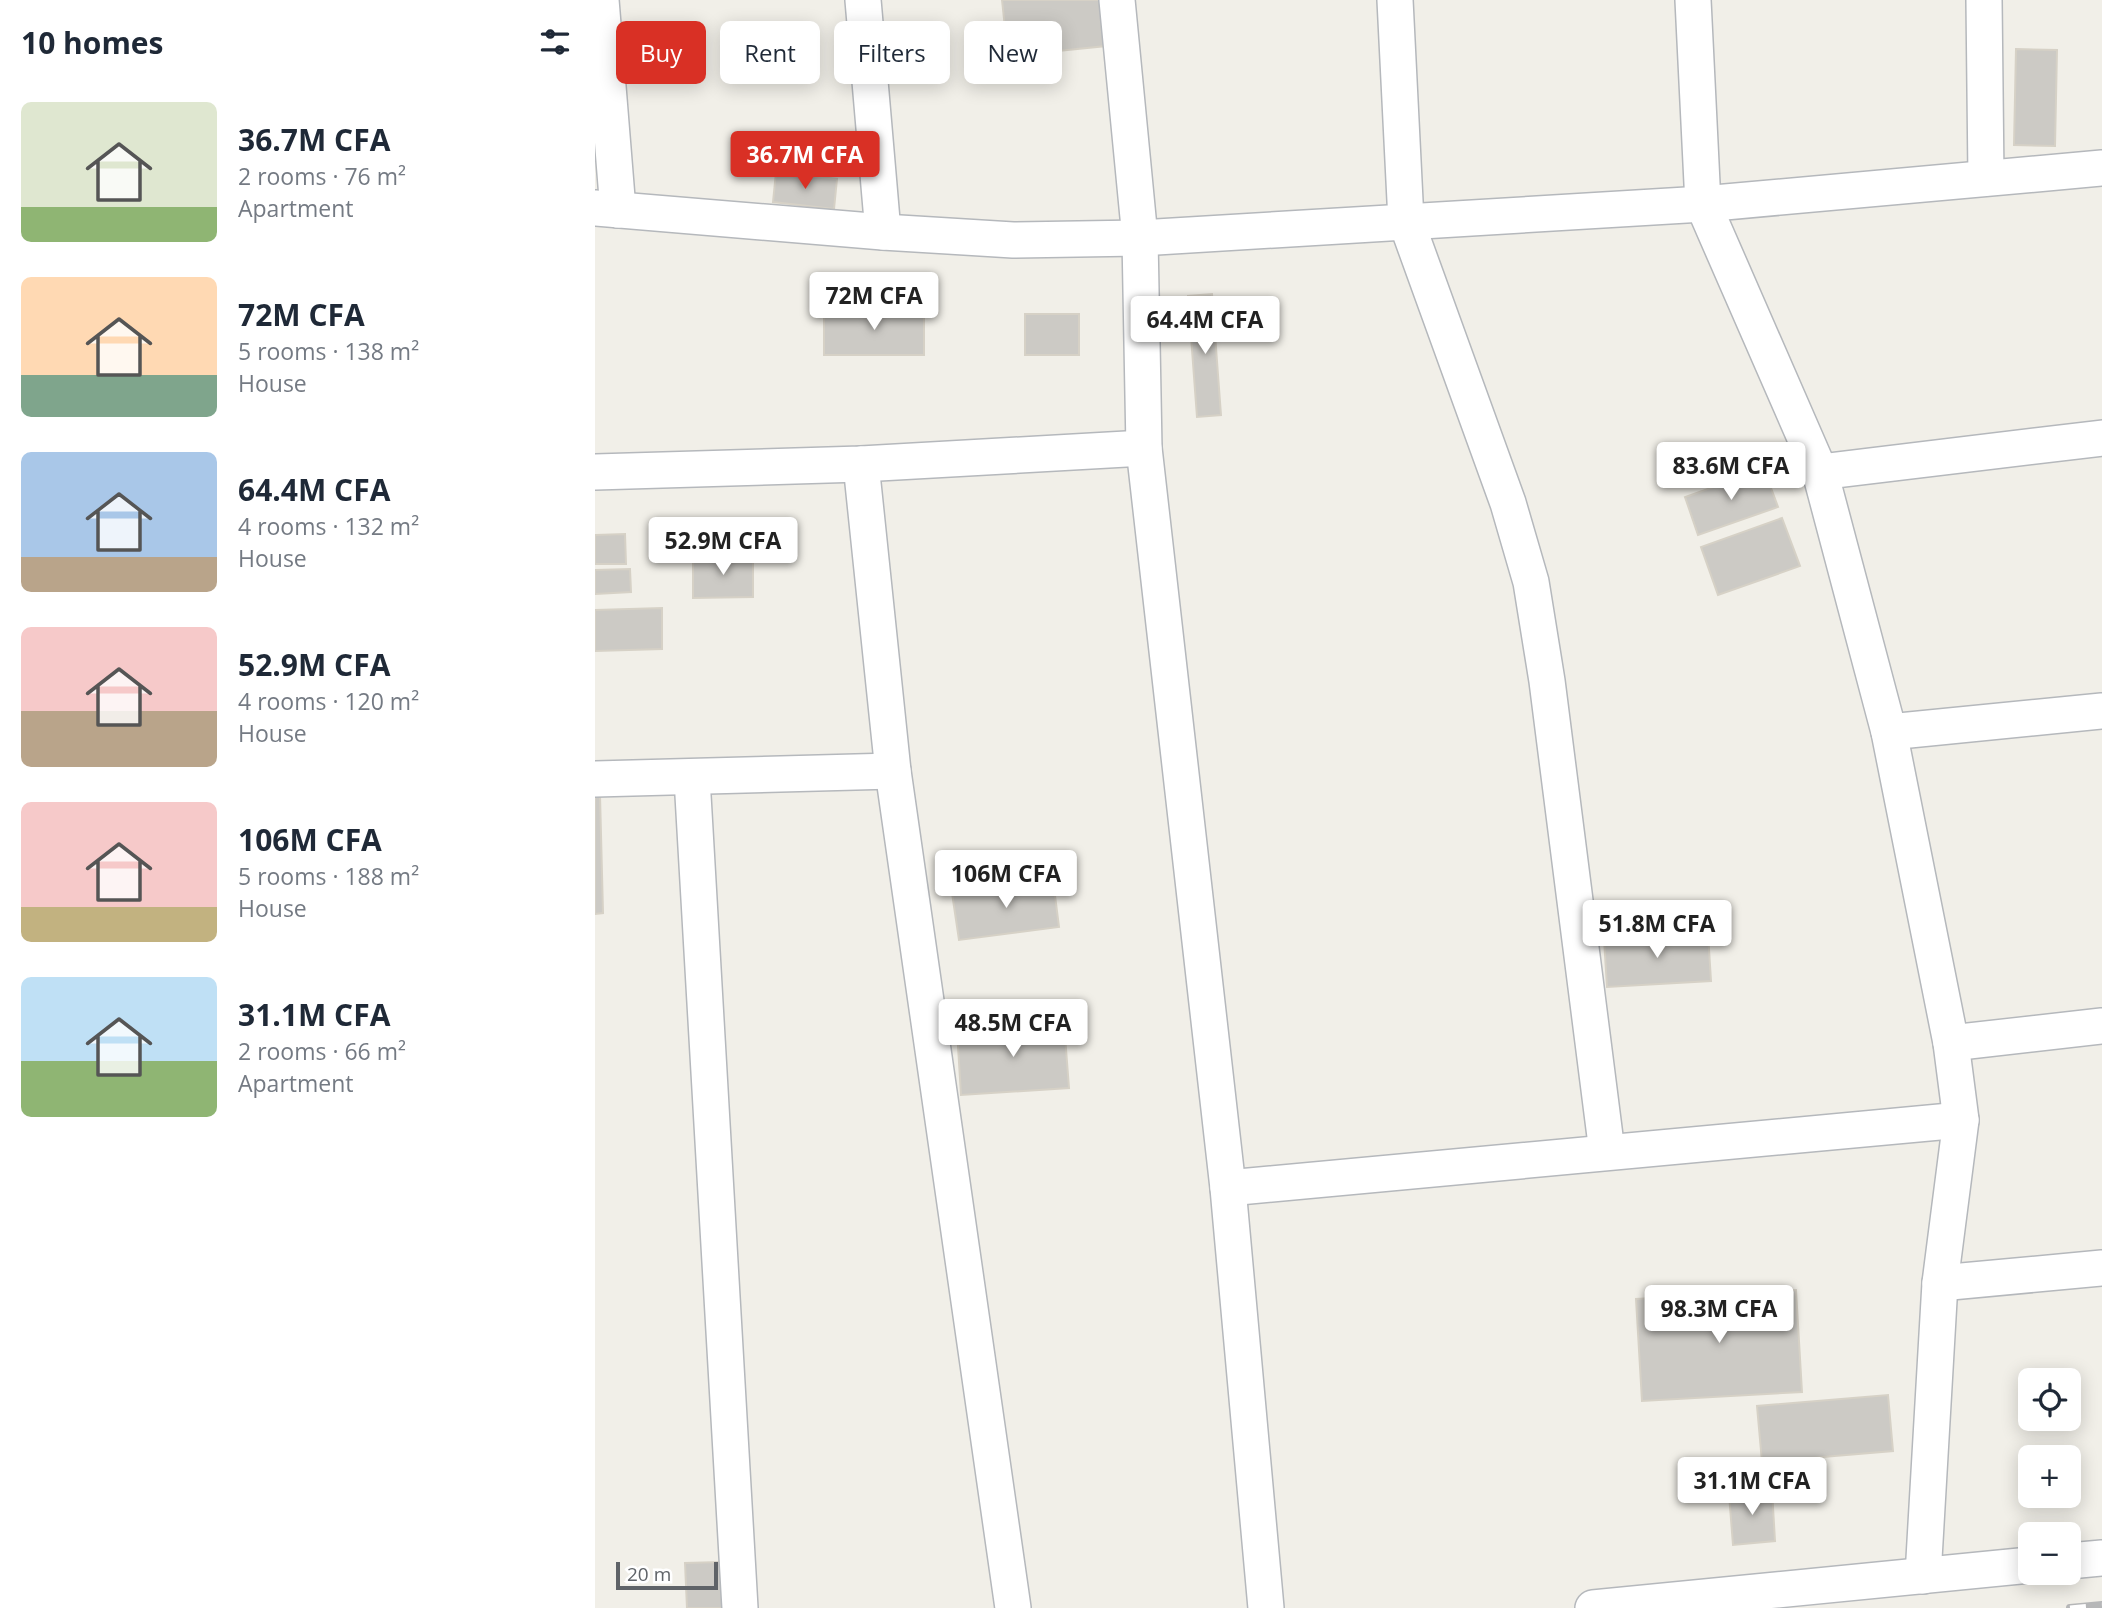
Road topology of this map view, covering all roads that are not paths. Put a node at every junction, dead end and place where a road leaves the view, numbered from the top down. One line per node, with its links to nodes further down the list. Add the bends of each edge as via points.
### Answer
1 (601, 0): 10 (street)
2 (863, 0): 12 (street)
3 (1117, 0): 13 (street)
4 (1395, 0): 11 (street)
5 (1693, 0): 9 (street)
6 (1984, 0): 8 (street)
7 (2102, 168): 8 (street)
8 (1986, 178): 9 (street)
9 (1703, 204): 11 (street); 18 (street)
10 (606, 209): 12 (street)
11 (1406, 221): 13 (street); 27 (street, via 1508,503 1531,582)
12 (883, 232): 13 (street, via 1013,240)
13 (1140, 238): 15 (street)
14 (2102, 438): 18 (street)
15 (1144, 448): 16 (street); 28 (street)
16 (861, 464): 17 (street); 21 (street)
17 (595, 472)
18 (1820, 472): 20 (street)
19 (2102, 711): 20 (street)
20 (1889, 732): 25 (street)
21 (893, 771): 22 (street); 36 (street)
22 (692, 778): 23 (street); 35 (street)
23 (595, 779)
24 (2102, 1026): 25 (street)
25 (1951, 1043): 26 (street)
26 (1961, 1120): 27 (street); 30 (street)
27 (1607, 1152): 28 (street)
28 (1227, 1188): 37 (street)
29 (2102, 1268): 30 (street)
30 (1940, 1283): 34 (street)
31 (2102, 1558): 32 (street)
32 (2081, 1560)
33 (2018, 1566): 34 (street)
34 (1923, 1576): 38 (street)
35 (740, 1608)
36 (1013, 1608)
37 (1266, 1608)
38 (1593, 1608)

